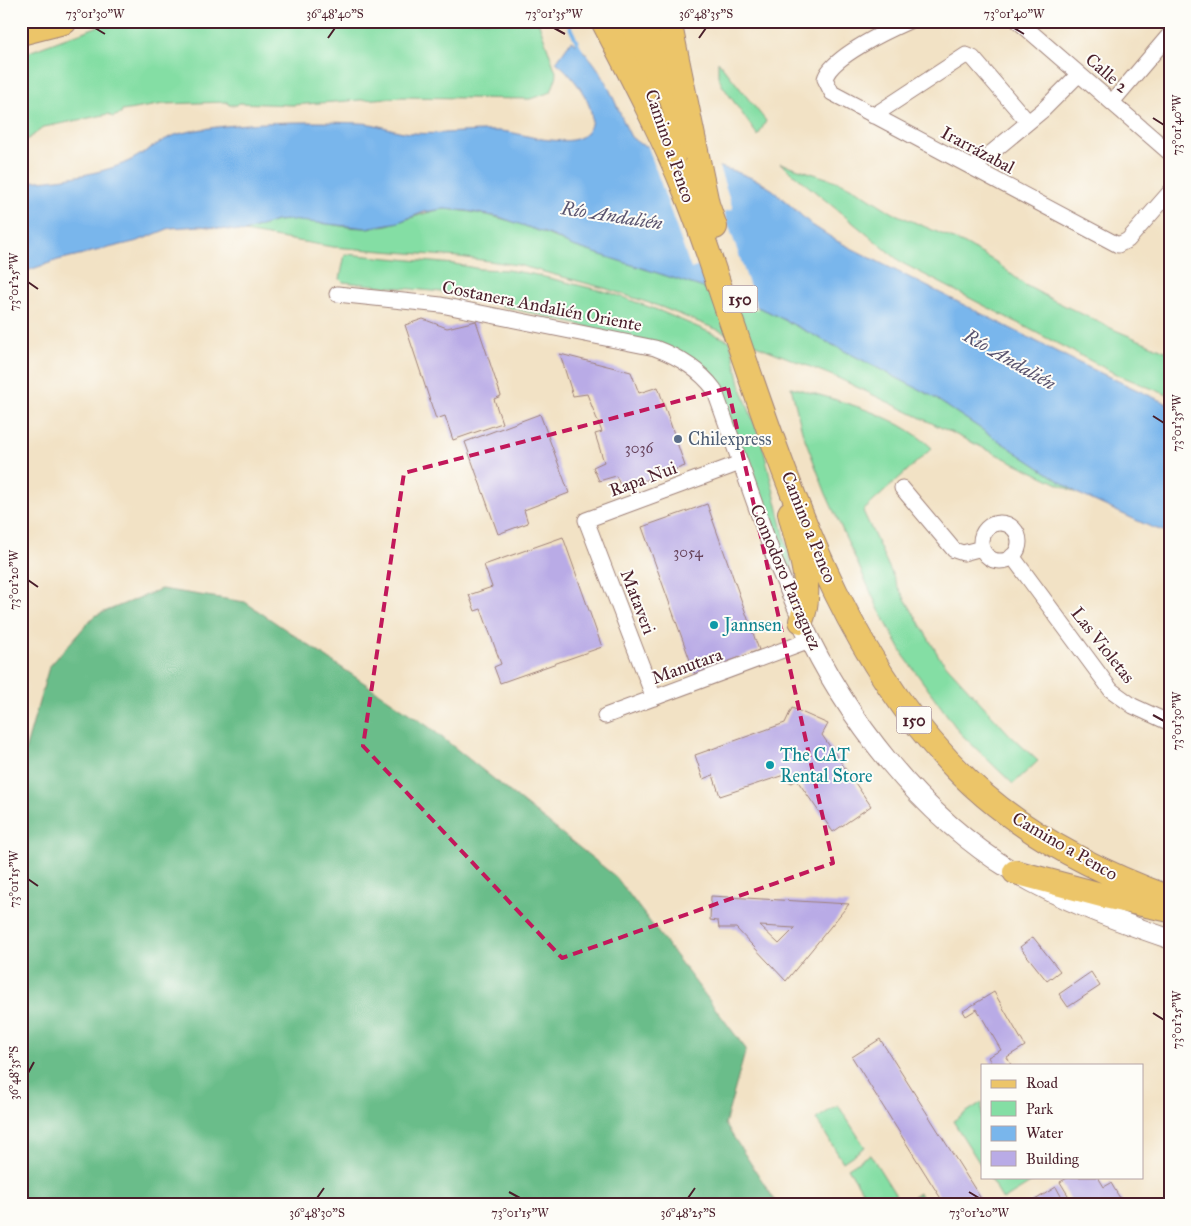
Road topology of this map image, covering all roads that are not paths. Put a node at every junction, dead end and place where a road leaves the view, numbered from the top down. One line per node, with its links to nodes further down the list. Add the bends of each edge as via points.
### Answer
1 (34, 21): 9 (highway)
2 (64, 21): 10 (highway)
3 (603, 21): 13 (highway)
4 (627, 21): 13 (main road, Camino a Penco)
5 (644, 21): 13 (main road, Camino a Penco)
6 (669, 21): 13 (highway)
7 (1018, 21): 12 (street, Calle 2)
8 (903, 22): 15 (street, Irarrázabal, via 836,62 825,78 832,93)
9 (21, 26)
10 (21, 32)
11 (1170, 34): 14 (street)
12 (1079, 74): 14 (street, Calle 2); 16 (street)
13 (657, 81): 21 (highway, Camino a Penco / 150, via 707,204); 21 (highway, Camino a Penco / 150, via 686,192)
14 (1112, 102): 17 (street, Calle 2)
15 (873, 116): 16 (street, via 966,55 973,58); 18 (street, Irarrázabal)
16 (1028, 122): 18 (street)
17 (1170, 153)
18 (973, 168): 19 (street, Irarrázabal, via 1121,245)
19 (1170, 192)
20 (337, 294): 22 (street, Costanera Andalién Oriente, via 441,305 655,348 683,360 707,380)
21 (764, 392): 23 (highway, Camino a Penco / 150); 34 (highway, Camino a Penco / 150, via 788,438 862,611 892,664 927,713 968,758 1037,816 1096,851)
22 (718, 400): 24 (street, Comodoro Parraguez)
23 (773, 438): 29 (highway, via 807,587); 35 (highway, Camino a Penco / 150, via 822,562 857,634 896,697 931,742 985,796 1031,830 1103,870)
24 (740, 463): 26 (street, Rapa Nui); 29 (street, Comodoro Parraguez, via 777,566)
25 (902, 488): 27 (street, via 954,550 963,553)
26 (586, 520): 30 (street, Mataveri)
27 (982, 548): 28 (street, via 990,558); 28 (street, via 986,529 999,523 1007,525 1017,533 1019,541)
28 (1006, 559): 32 (street, Las Violetas, via 1041,595 1111,690 1133,706)
29 (805, 631): 30 (street, Manutara); 33 (street, Comodoro Parraguez, via 848,705 894,767 959,832)
30 (654, 698): 31 (street, Manutara)
31 (605, 716)
32 (1170, 723)
33 (1015, 872): 36 (highway); 37 (street, Comodoro Parraguez, via 1100,914)
34 (1170, 882)
35 (1170, 898)
36 (1170, 910)
37 (1170, 939)

